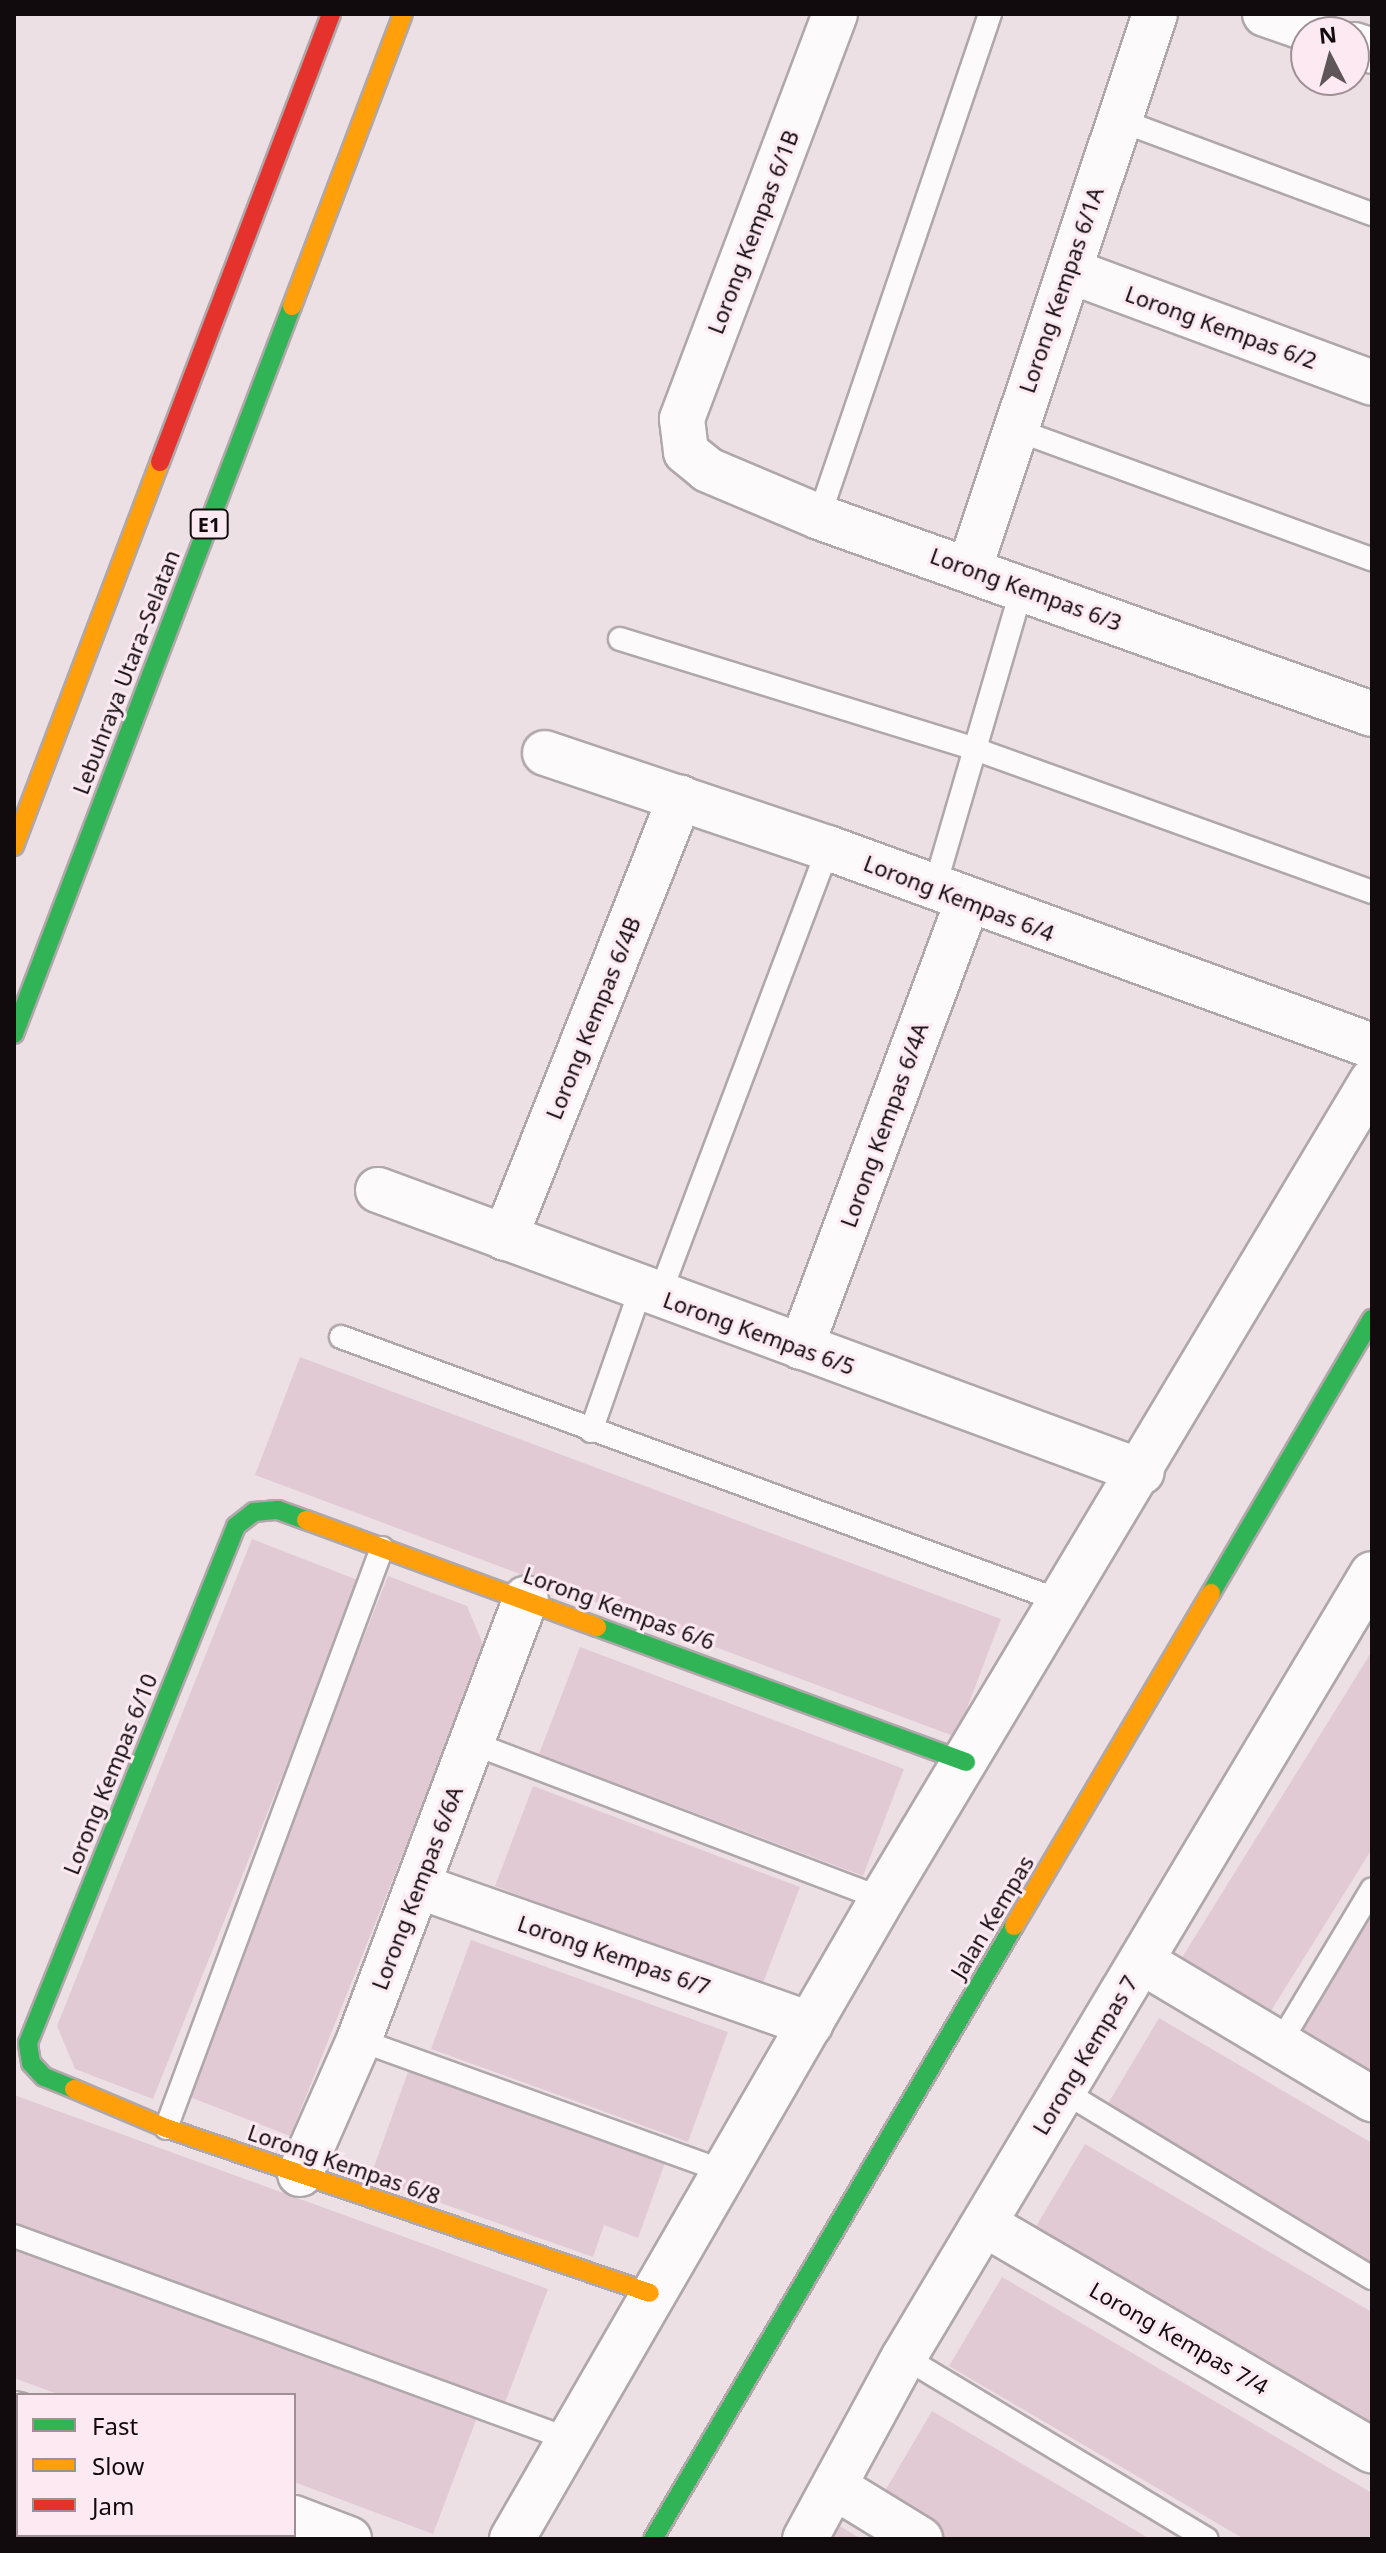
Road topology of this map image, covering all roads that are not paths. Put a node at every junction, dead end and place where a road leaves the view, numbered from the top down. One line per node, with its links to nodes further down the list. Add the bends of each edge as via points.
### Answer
1 (331, 14): 23 (main road, Lebuhraya Utara–Selatan)
2 (403, 14): 27 (main road, Lebuhraya Utara–Selatan / E1)
3 (835, 14): 13 (street, Lorong Kempas 6/1B, via 682,419)
4 (990, 14): 14 (lane)
5 (1155, 14): 8 (street, Lorong Kempas 6/1A)
6 (1265, 14): 7 (street)
7 (1290, 23)
8 (1119, 120): 9 (lane); 10 (street, Lorong Kempas 6/1A)
9 (1372, 214)
10 (1070, 271): 11 (street, Lorong Kempas 6/2); 12 (street, Lorong Kempas 6/1A)
11 (1372, 383)
12 (1014, 429): 15 (lane); 16 (street, Lorong Kempas 6/1A)
13 (686, 452): 14 (street, Lorong Kempas 6/3, via 708,470)
14 (819, 517): 16 (street, Lorong Kempas 6/3)
15 (1372, 559)
16 (970, 567): 17 (street, Lorong Kempas 6/3)
17 (1022, 589): 19 (street, Lorong Kempas 6/3); 20 (lane)
18 (620, 639): 20 (lane)
19 (1372, 714)
20 (972, 748): 25 (lane); 26 (lane)
21 (545, 753): 22 (street, Lorong Kempas 6/4)
22 (680, 798): 24 (street, Lorong Kempas 6/4); 31 (street, Lorong Kempas 6/4B)
23 (14, 846)
24 (828, 848): 26 (street, Lorong Kempas 6/4); 32 (lane)
25 (1372, 892)
26 (950, 896): 28 (street, Lorong Kempas 6/4); 35 (street, Lorong Kempas 6/4A)
27 (14, 1034)
28 (1372, 1046)
29 (1372, 1081): 37 (street)
30 (378, 1190): 31 (street, Lorong Kempas 6/5)
31 (505, 1238): 32 (street, Lorong Kempas 6/5)
32 (650, 1294): 35 (street, Lorong Kempas 6/5); 36 (lane)
33 (341, 1337): 36 (lane)
34 (1367, 1341): 69 (main road, Jalan Kempas)
35 (801, 1347): 37 (street, Lorong Kempas 6/5)
36 (591, 1431): 42 (lane)
37 (1142, 1472): 42 (street)
38 (254, 1512): 39 (main road, Lorong Kempas 6/6, via 278,1510); 52 (main road, Lorong Kempas 6/10, via 236,1526 224,1555 28,2043)
39 (382, 1548): 41 (main road, Lorong Kempas 6/6); 55 (lane)
40 (1372, 1574): 48 (street, Lorong Kempas 7)
41 (526, 1599): 43 (street, Lorong Kempas 6/6A); 44 (main road, Lorong Kempas 6/6)
42 (1061, 1601): 44 (street)
43 (472, 1743): 45 (street, Lorong Kempas 6/6A); 47 (lane)
44 (966, 1762): 47 (street)
45 (418, 1886): 49 (street, Lorong Kempas 6/7); 50 (street, Lorong Kempas 6/6A)
46 (1372, 1889): 51 (lane)
47 (882, 1899): 49 (street)
48 (1141, 1961): 51 (street); 53 (street, Lorong Kempas 7)
49 (810, 2024): 56 (street)
50 (359, 2040): 56 (lane); 57 (street, Lorong Kempas 6/6A)
51 (1280, 2043): 54 (street)
52 (31, 2063): 55 (main road, Lorong Kempas 6/8, via 44,2077)
53 (1063, 2091): 58 (street, Lorong Kempas 7); 60 (lane)
54 (1372, 2099)
55 (166, 2128): 57 (main road, Lorong Kempas 6/8)
56 (725, 2172): 61 (street)
57 (300, 2174): 61 (main road, Lorong Kempas 6/8)
58 (986, 2225): 62 (street, Lorong Kempas 7); 64 (street, Lorong Kempas 7/4)
59 (14, 2236): 63 (lane)
60 (1372, 2278)
61 (650, 2293): 63 (street)
62 (904, 2357): 65 (street, Lorong Kempas 7); 72 (lane)
63 (568, 2439): 68 (street)
64 (1372, 2451)
65 (835, 2487): 70 (street, Lorong Kempas 7); 71 (street)
66 (296, 2519): 67 (street)
67 (349, 2539)
68 (512, 2539)
69 (653, 2539)
70 (805, 2539)
71 (920, 2539)
72 (1207, 2539)

